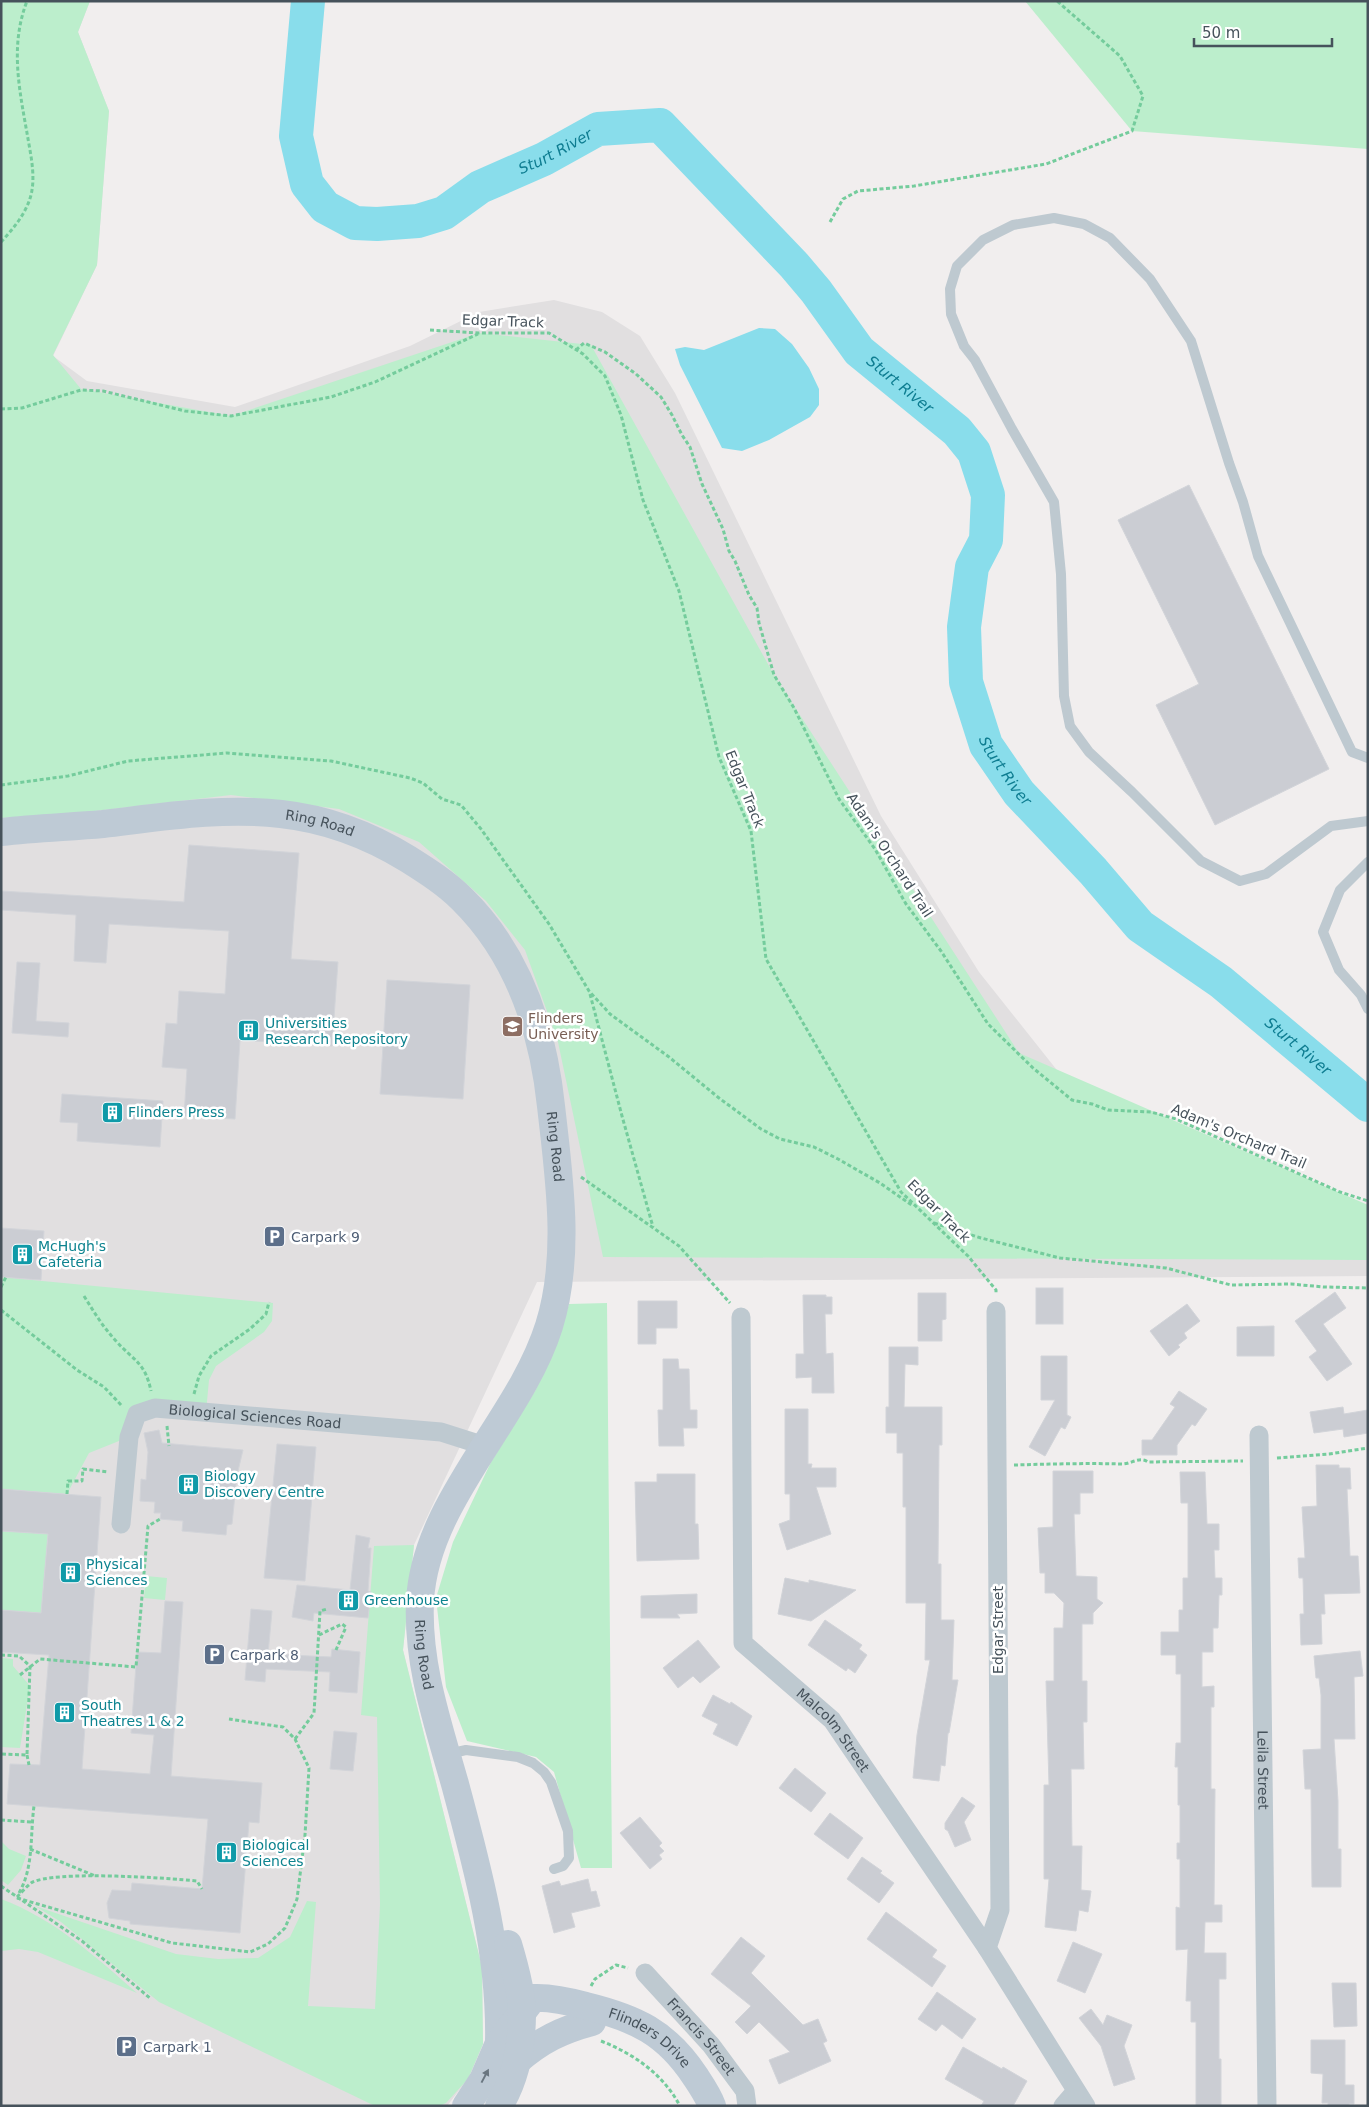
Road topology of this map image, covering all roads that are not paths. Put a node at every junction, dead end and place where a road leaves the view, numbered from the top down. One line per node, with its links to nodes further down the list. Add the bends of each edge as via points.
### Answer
1 (1368, 758): 2 (lane, via 1352,752 1258,556 1191,341 1150,279 1110,238 1084,224 1054,218 1014,225 983,240 957,266 950,289 950,314 964,346 975,360 1054,502 1061,574 1064,696 1070,726 1089,752 1201,861 1240,881 1266,874 1331,826)
2 (1368, 821)
3 (1, 832): 10 (street, Ring Road, via 174,815 285,814 332,824 383,844 433,874 460,897 483,924 506,955 525,994 544,1053 561,1229 556,1297 549,1326 529,1375)
4 (1368, 862): 5 (lane, via 1340,890 1323,932 1340,970)
5 (1365, 993): 6 (lane)
6 (1368, 1009)
7 (996, 1311): 15 (street, Edgar Street, via 1000,1910)
8 (741, 1317): 15 (street, Malcolm Street, via 743,1643 832,1720)
9 (1259, 1435): 27 (street, Leila Street)
10 (485, 1446): 11 (street, Biological Sciences Road, via 441,1432 155,1408 137,1414 129,1437); 12 (street, Ring Road, via 450,1507 433,1545 420,1598 425,1675)
11 (121, 1524)
12 (446, 1754): 13 (lane, via 466,1750 518,1757 544,1772 551,1782 568,1831 569,1858 563,1866); 14 (street, Ring Road)
13 (554, 1869)
14 (500, 1948): 17 (street, Ring Road, via 513,1962); 18 (street, Flinders Drive); 19 (street, Ring Road, via 500,2013)
15 (987, 1948): 20 (street, Malcolm Street)
16 (645, 1972): 25 (street, Francis Street, via 712,2045 745,2091)
17 (522, 2012): 18 (street, Flinders Drive); 18 (street, Flinders Drive, via 533,1998); 19 (street, Ring Road)
18 (584, 2017): 19 (street, Flinders Drive, via 530,2050); 23 (street, Flinders Drive, via 631,2034 658,2051 682,2076); 24 (street, Flinders Drive, via 606,2011 646,2027 662,2038 681,2055)
19 (508, 2052): 21 (street, one-way to 19, via 486,2075); 22 (street, via 514,2076)
20 (1081, 2098): 26 (street)
21 (466, 2106)
22 (499, 2106)
23 (698, 2106)
24 (712, 2106)
25 (747, 2106)
26 (1063, 2106)
27 (1267, 2106)

